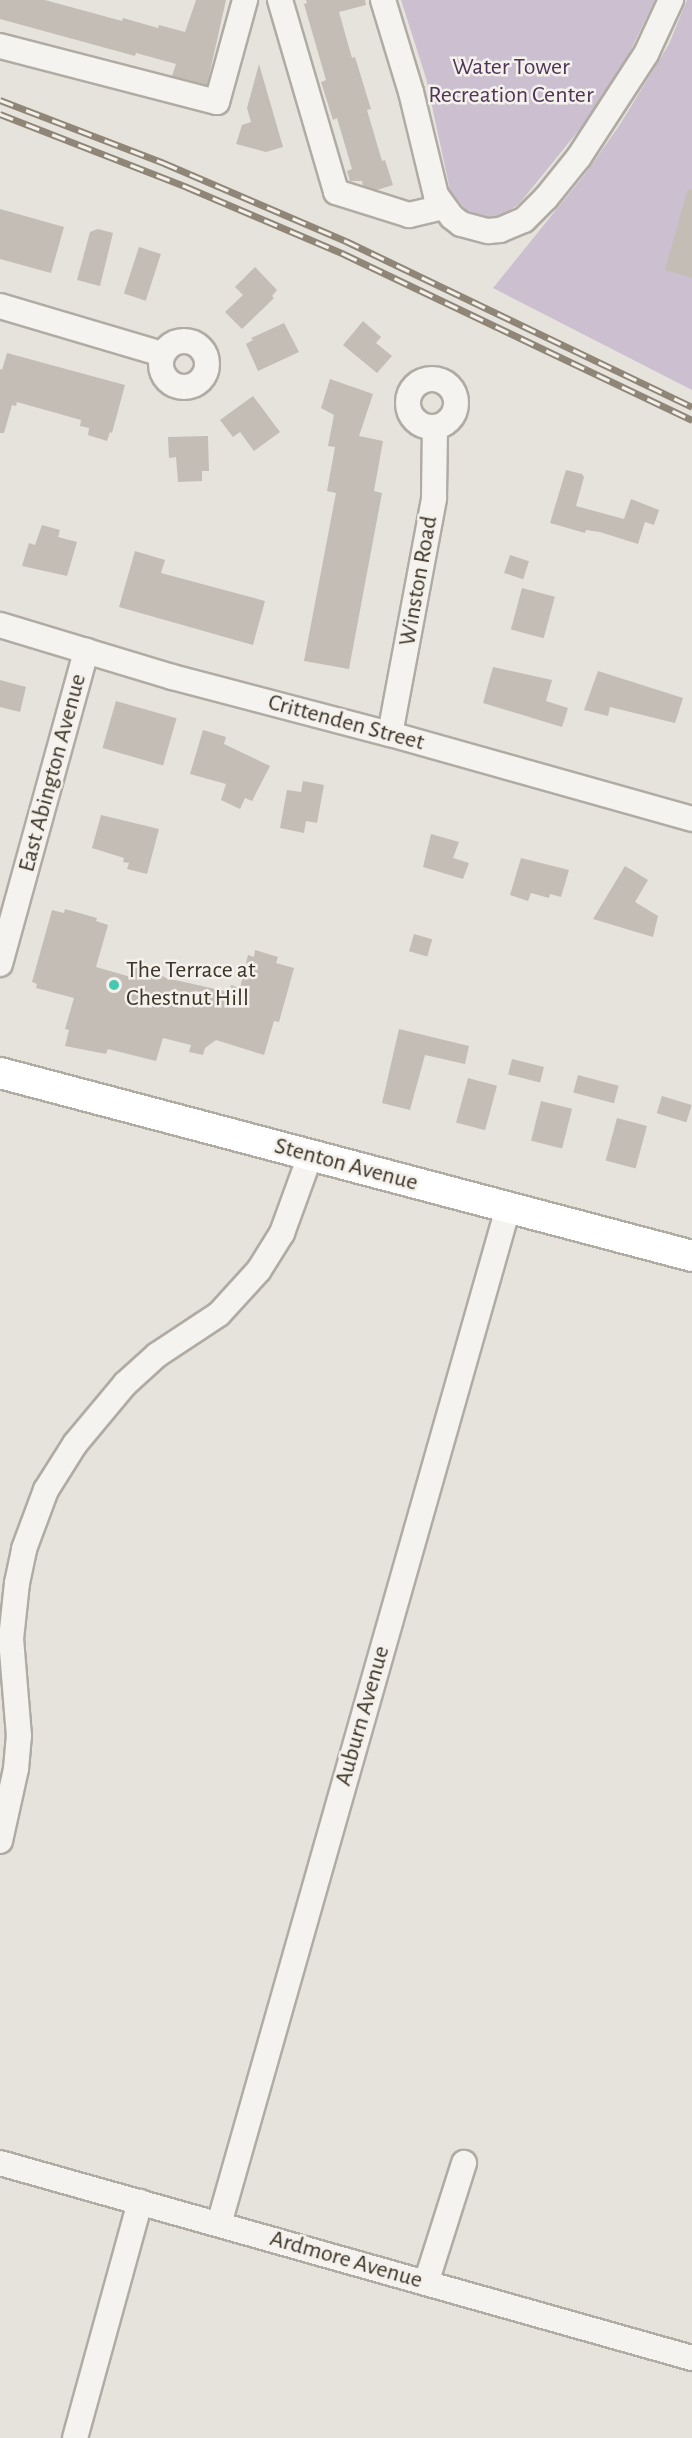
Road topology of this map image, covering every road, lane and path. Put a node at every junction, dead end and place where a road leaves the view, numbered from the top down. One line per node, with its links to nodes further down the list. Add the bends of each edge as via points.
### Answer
1 (245, 0): 5 (street, via 216,102)
2 (280, 0): 6 (street, via 336,192 409,215)
3 (383, 0): 6 (street, via 411,92 432,184)
4 (671, 0): 6 (street, via 627,87 585,149 524,220 494,231 474,229 461,224)
5 (0, 46)
6 (443, 207)
7 (0, 306): 8 (street)
8 (162, 354)
9 (435, 427): 12 (street, Winston Road, via 436,480 430,530)
10 (0, 625): 11 (street, Crittenden Street)
11 (86, 651): 12 (street, Crittenden Street); 14 (street, East Abington Avenue)
12 (390, 734): 13 (street, Crittenden Street)
13 (692, 819)
14 (5, 927): 15 (street, East Abington Avenue)
15 (0, 964)
16 (0, 1073): 17 (main road, Stenton Avenue)
17 (310, 1156): 18 (main road, Stenton Avenue); 20 (street, via 282,1233 259,1270 219,1314 157,1355 125,1384 75,1444 46,1490 24,1549 17,1583 11,1639 19,1736)
18 (508, 1208): 19 (main road, Stenton Avenue); 24 (street, Auburn Avenue)
19 (692, 1257)
20 (0, 1841)
21 (0, 2163): 23 (street, Ardmore Avenue)
22 (464, 2163): 25 (street)
23 (140, 2202): 24 (street, Ardmore Avenue); 27 (street)
24 (219, 2224): 25 (street, Ardmore Avenue)
25 (426, 2283): 26 (street, Ardmore Avenue)
26 (692, 2358)
27 (75, 2438)

